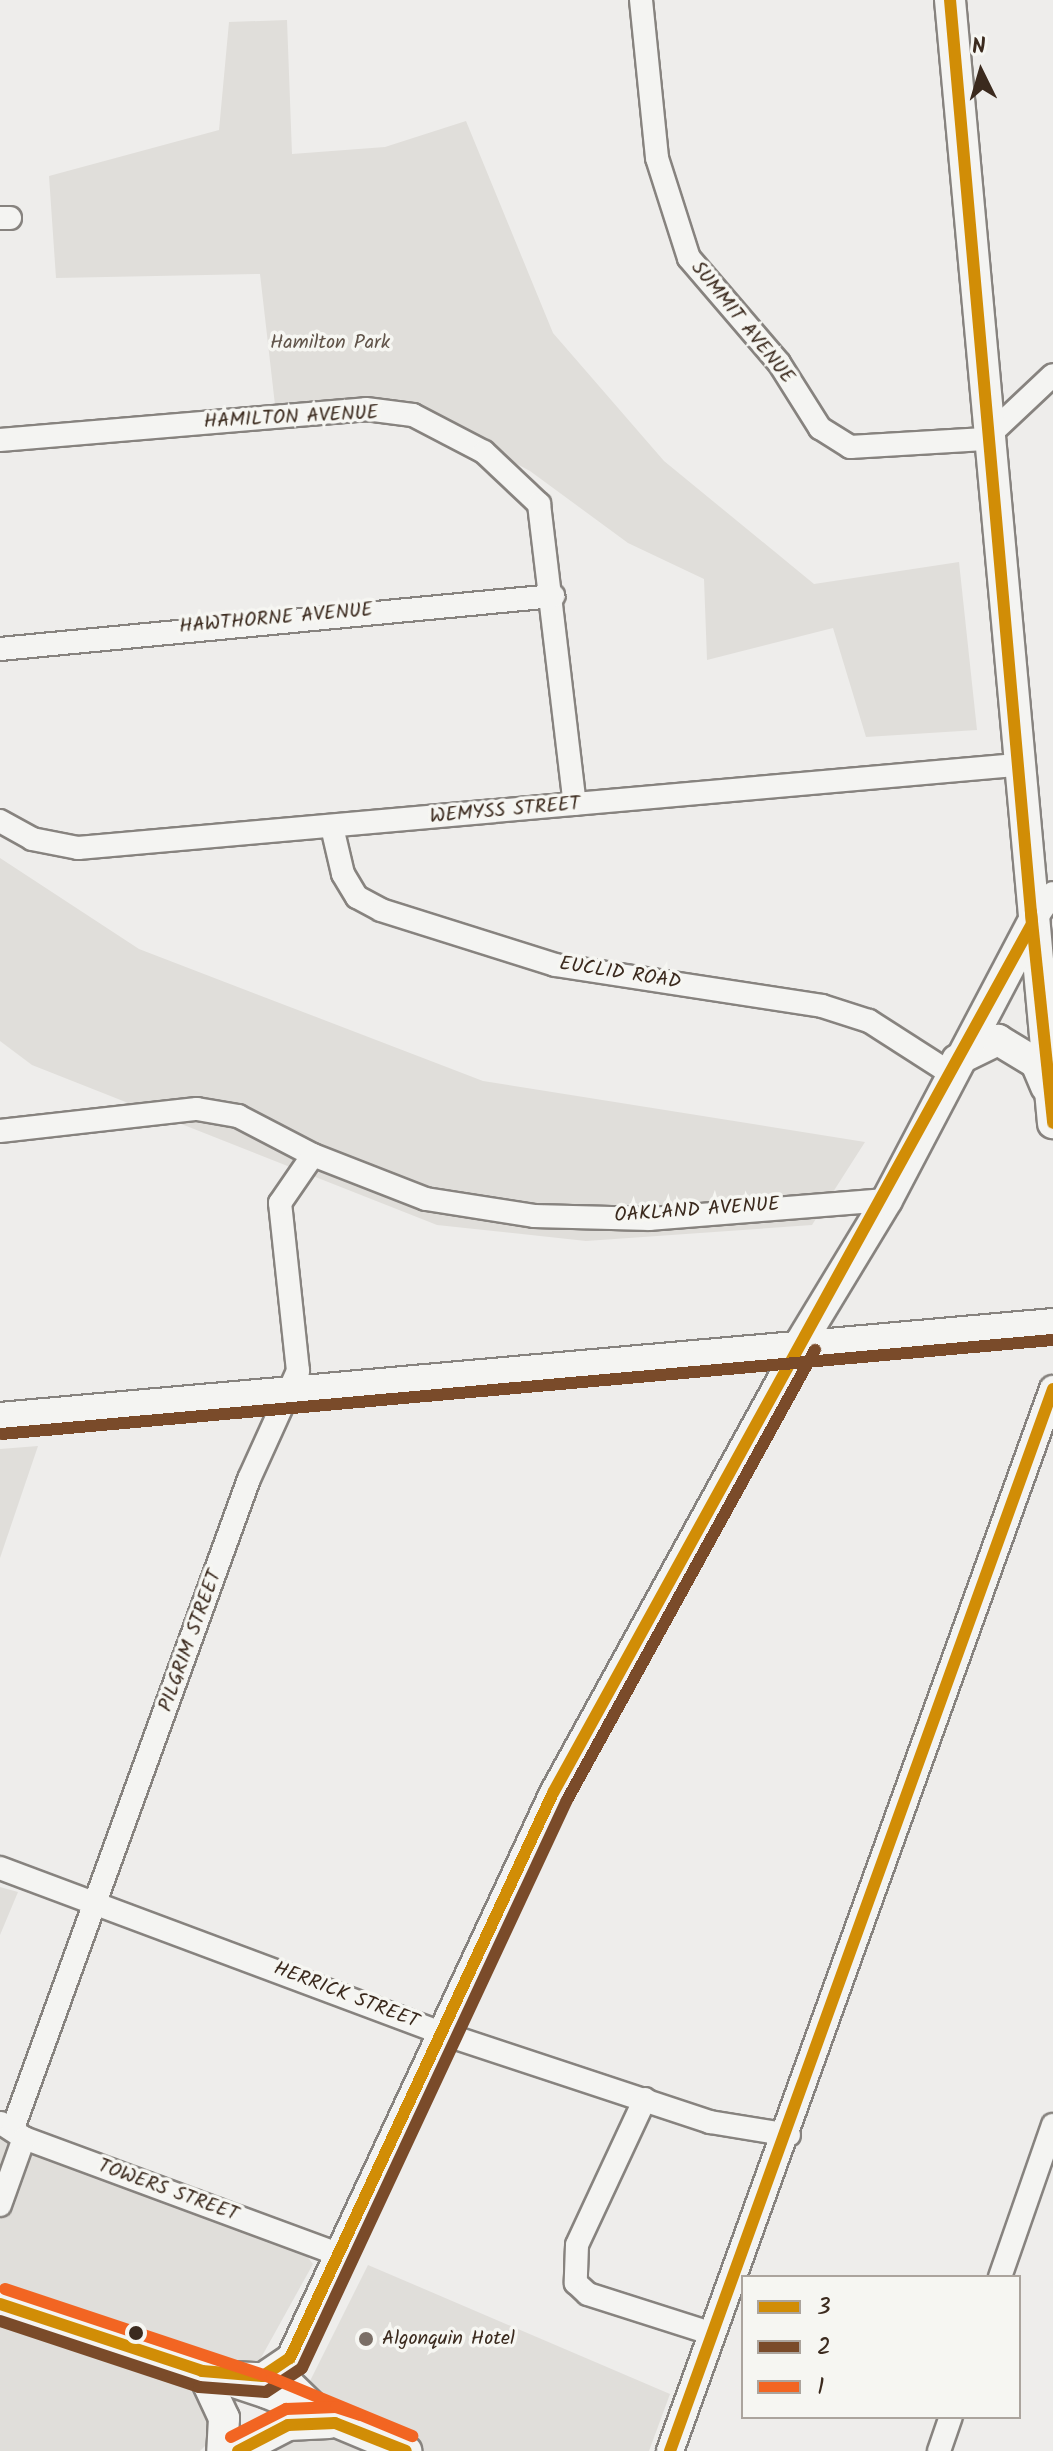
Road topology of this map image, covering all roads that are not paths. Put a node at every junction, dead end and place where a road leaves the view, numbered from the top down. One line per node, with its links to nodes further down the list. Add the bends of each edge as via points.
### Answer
1 (641, 0): 4 (street, SUMMIT AVENUE, via 657,158 689,258 779,363 820,428 850,447)
2 (950, 0): 4 (main road)
3 (1053, 375): 4 (street)
4 (985, 439): 8 (main road)
5 (0, 440): 6 (street, HAMILTON AVENUE, via 366,409 413,415 484,452 539,504)
6 (553, 596): 7 (street, HAWTHORNE AVENUE); 9 (street, HAMILTON AVENUE)
7 (0, 649)
8 (1016, 765): 9 (street, WEMYSS STREET); 13 (main road)
9 (575, 804): 11 (street, WEMYSS STREET)
10 (0, 821): 11 (street, WEMYSS STREET, via 32,839 78,848)
11 (332, 827): 14 (street, EUCLID ROAD, via 343,874 357,897 381,910 555,965 822,1006 869,1021)
12 (1053, 893): 13 (street)
13 (1032, 924): 14 (main road); 15 (main road)
14 (954, 1066): 15 (main road, via 998,1040 1019,1046 1036,1063); 18 (main road)
15 (1052, 1105)
16 (0, 1131): 17 (street, OAKLAND AVENUE, via 197,1109 238,1116)
17 (313, 1155): 18 (street, OAKLAND AVENUE, via 426,1199 534,1216 650,1219); 22 (street, PILGRIM STREET, via 280,1203 299,1336 298,1371)
18 (887, 1200): 20 (main road)
19 (1053, 1324): 20 (main road)
20 (801, 1342): 22 (main road); 26 (street, via 553,1793)
21 (1053, 1389): 30 (street)
22 (286, 1392): 23 (main road); 25 (street, PILGRIM STREET)
23 (0, 1418)
24 (0, 1868): 25 (street, HERRICK STREET)
25 (98, 1902): 26 (street, HERRICK STREET); 29 (street, PILGRIM STREET)
26 (438, 2032): 27 (street, HERRICK STREET); 32 (street)
27 (645, 2099): 30 (street, HERRICK STREET, via 710,2122); 35 (street, via 577,2245 576,2283 588,2294)
28 (1053, 2125): 33 (street)
29 (12, 2130): 31 (street, PILGRIM STREET); 32 (street, TOWERS STREET)
30 (789, 2135): 35 (street)
31 (0, 2205)
32 (340, 2255): 36 (street)
33 (1001, 2275)
34 (0, 2304): 37 (main road)
35 (713, 2334): 43 (street)
36 (290, 2358): 37 (street, via 263,2376); 39 (street, via 294,2389)
37 (202, 2371): 39 (main road); 40 (main road, via 224,2418)
38 (950, 2419): 44 (street)
39 (335, 2423): 41 (main road, via 288,2425); 42 (main road)
40 (222, 2451)
41 (238, 2451)
42 (406, 2451)
43 (670, 2451)
44 (939, 2451)

